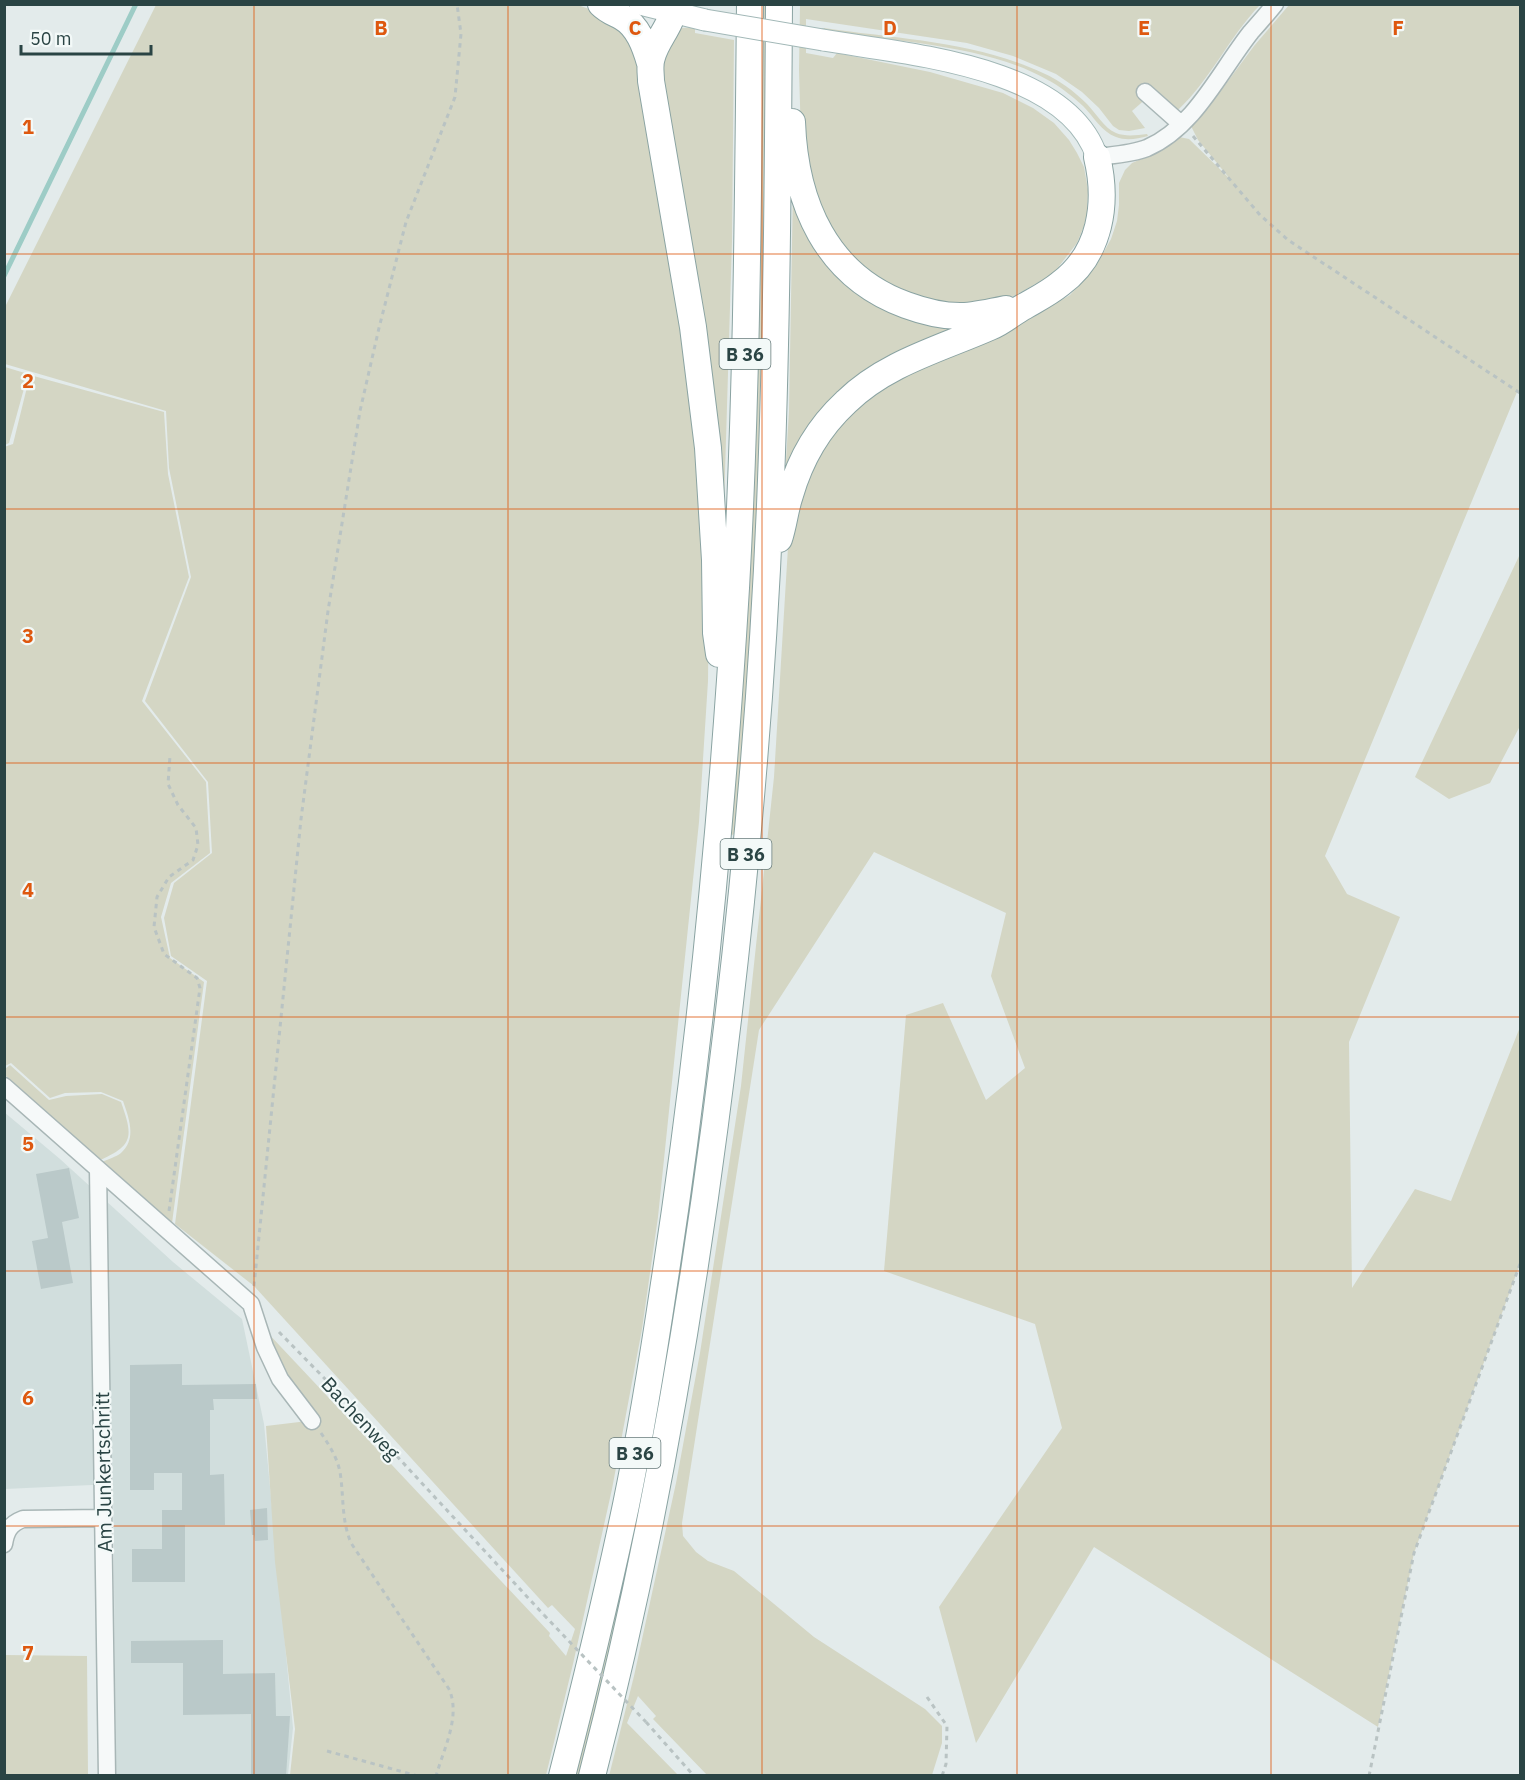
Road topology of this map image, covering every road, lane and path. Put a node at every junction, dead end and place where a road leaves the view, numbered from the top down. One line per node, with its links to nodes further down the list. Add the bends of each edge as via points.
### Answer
1 (457, 4): 22 (path, via 461,34 455,98 406,222 379,328 360,411 328,611 301,819)
2 (601, 4): 8 (highway, B 36, via 629,22)
3 (640, 4): 7 (main road)
4 (750, 4): 16 (highway, B 36, via 744,406)
5 (779, 4): 9 (highway, B 36)
6 (1275, 4): 11 (street)
7 (674, 9): 8 (highway, B 36); 12 (main road, bridge, via 705,20 963,65 1006,78 1032,89 1067,113 1083,129)
8 (651, 63): 16 (highway, B 36, via 708,448 716,633)
9 (778, 81): 13 (highway, via 791,113 798,171 810,213 819,233 844,267 878,294 918,310 965,316); 15 (highway, B 36, via 774,390)
10 (1145, 92): 11 (street)
11 (1181, 124): 12 (street, via 1146,149); 14 (path, via 1260,215 1288,240)
12 (1097, 157): 13 (highway, via 1102,200 1093,244 1077,269 1062,283)
13 (1024, 306): 15 (highway, B 36, via 993,326 894,367 847,401 824,426 804,460 789,496)
14 (1521, 393)
15 (766, 578): 33 (highway, B 36, via 738,939 697,1264 649,1534)
16 (728, 703): 32 (highway, B 36, via 705,975 671,1238 626,1503)
17 (170, 756): 20 (path, via 168,784 196,828 198,845 193,860 169,877 157,897 154,927 164,954 197,978 200,988 171,1202)
18 (4, 1086): 19 (street)
19 (98, 1169): 20 (street); 25 (street, Am Junkertschritt)
20 (164, 1227): 22 (street)
21 (1521, 1264): 36 (path, via 1414,1553)
22 (251, 1304): 24 (street, via 280,1379)
23 (278, 1331): 34 (path, Bachenweg, bridge)
24 (312, 1421): 31 (path, via 336,1459 344,1523 351,1543 453,1698 453,1719)
25 (103, 1518): 26 (street, via 23,1519 10,1527); 29 (street, Am Junkertschritt)
26 (4, 1544)
27 (927, 1697): 35 (path, via 946,1726 946,1764)
28 (327, 1751): 30 (path)
29 (107, 1776)
30 (418, 1776)
31 (436, 1776)
32 (562, 1776)
33 (591, 1776)
34 (694, 1776)
35 (942, 1776)
36 (1369, 1776)

